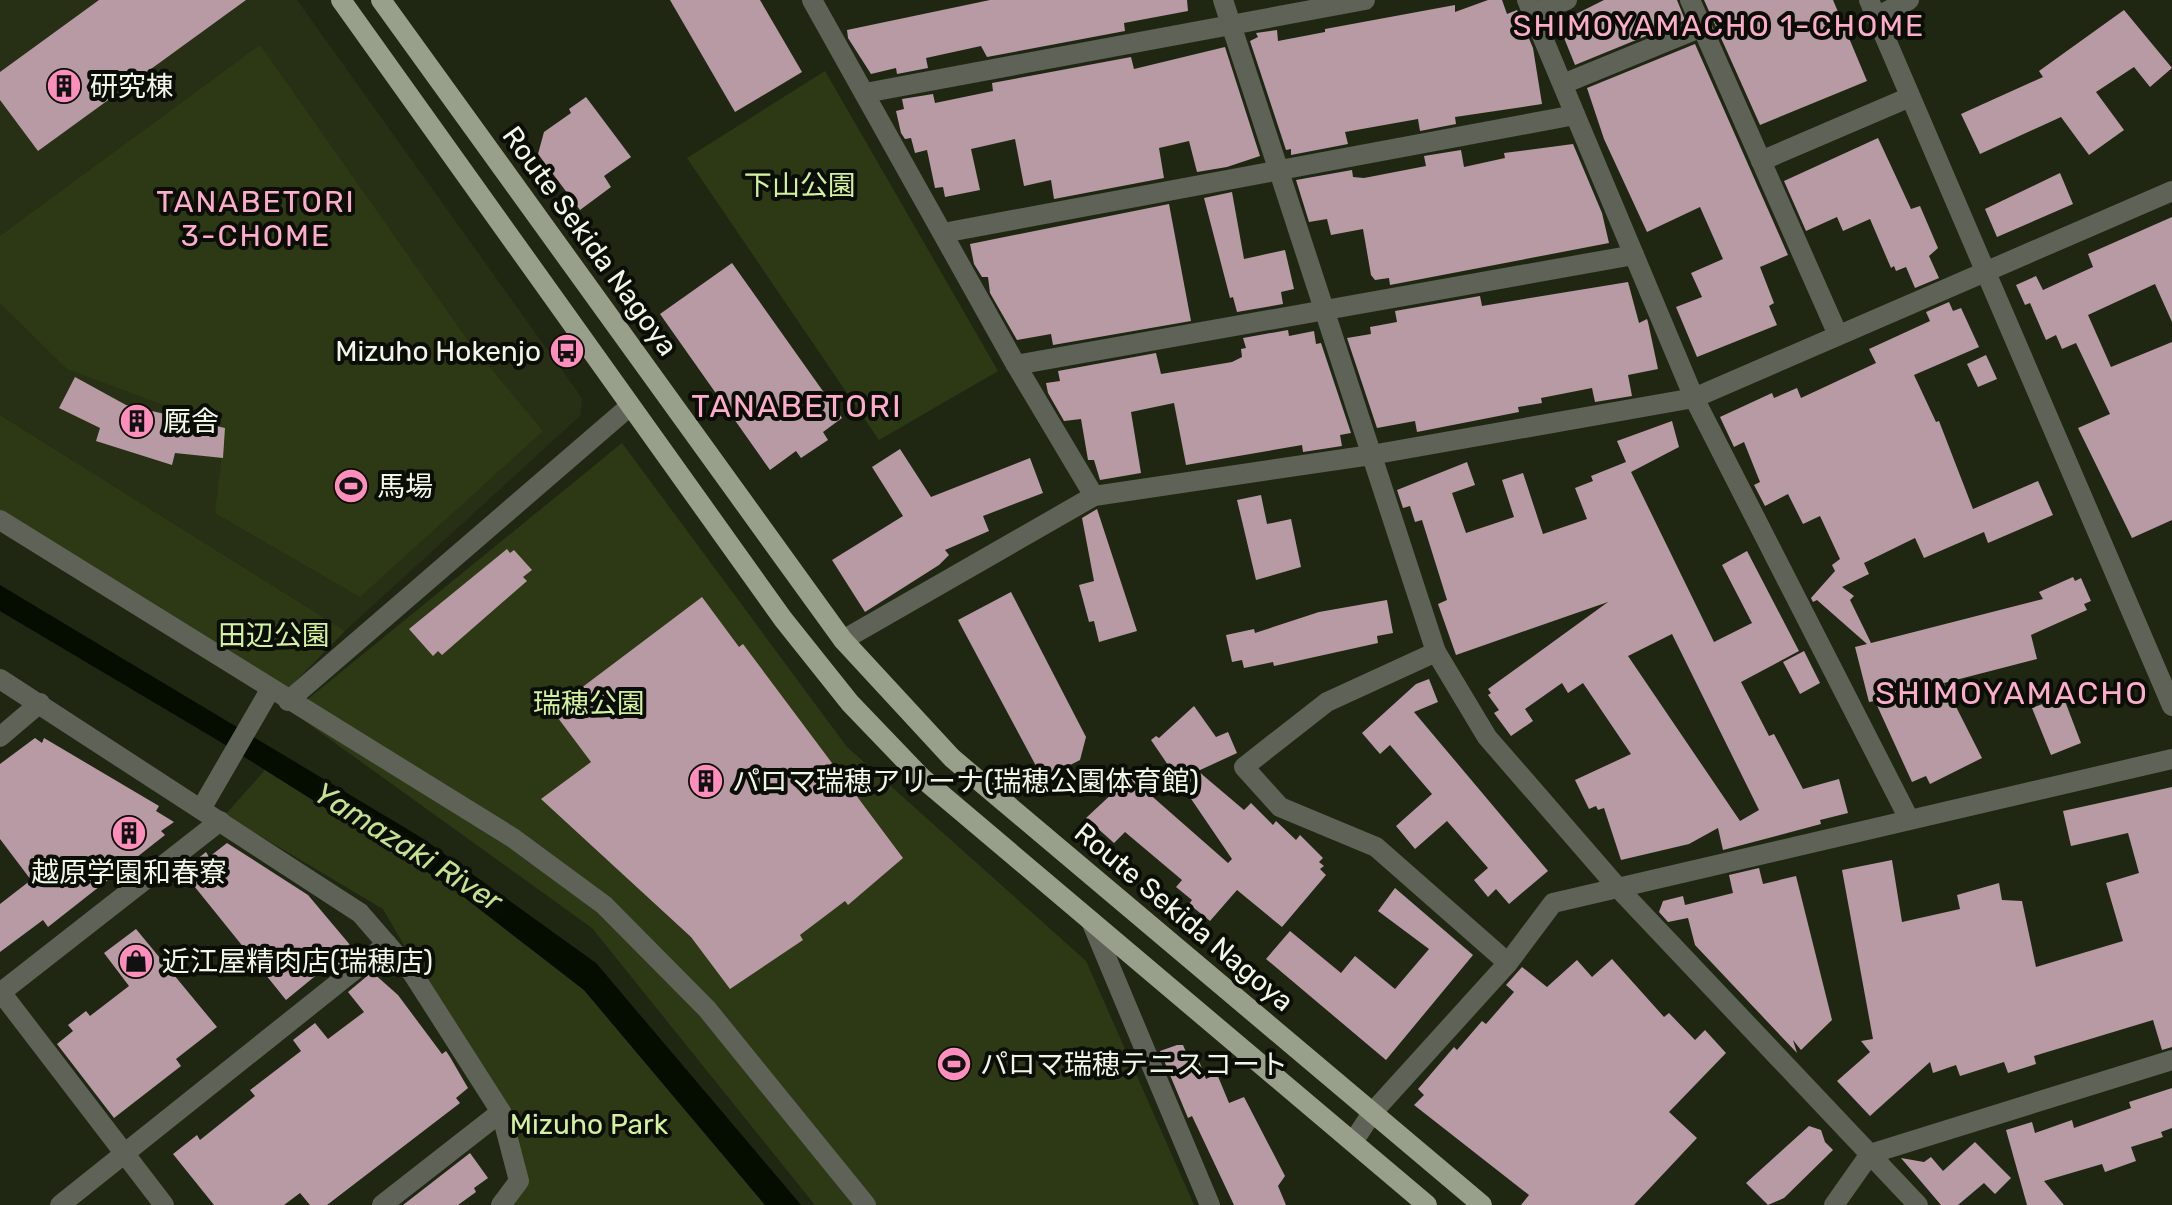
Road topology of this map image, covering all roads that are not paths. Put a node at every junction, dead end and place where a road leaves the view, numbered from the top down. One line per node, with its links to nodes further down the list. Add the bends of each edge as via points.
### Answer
1 (341, 0): 27 (main road)
2 (381, 0): 31 (main road, Route Sekida Nagoya)
3 (812, 0): 14 (street)
4 (1223, 0): 11 (street)
5 (1365, 0): 11 (street)
6 (1567, 0): 9 (street)
7 (1690, 0): 12 (street)
8 (1909, 0): 10 (street)
9 (1530, 6): 13 (street)
10 (1873, 8): 15 (street)
11 (1231, 25): 14 (street); 18 (street)
12 (1702, 27): 13 (street); 17 (street)
13 (1563, 84): 16 (street)
14 (865, 93): 20 (street)
15 (1910, 97): 17 (street); 22 (street)
16 (1575, 115): 18 (street); 21 (street)
17 (1761, 161): 24 (street)
18 (1278, 170): 20 (street); 23 (street)
19 (2172, 191): 22 (street)
20 (943, 233): 25 (street)
21 (1634, 255): 23 (street); 26 (street)
22 (1986, 273): 24 (street); 37 (street)
23 (1324, 311): 25 (street); 28 (street)
24 (1838, 335): 26 (street)
25 (1016, 365): 29 (street)
26 (1694, 398): 28 (street); 41 (street)
27 (630, 406): 35 (street); 44 (main road, via 850,703 922,778)
28 (1371, 455): 29 (street); 32 (street)
29 (1094, 496): 31 (street)
30 (0, 520): 34 (street)
31 (843, 640): 50 (main road, Route Sekida Nagoya, via 952,758)
32 (1436, 652): 43 (street, via 1487,737); 46 (street, via 1327,702 1244,767 1280,807 1376,847)
33 (0, 679): 36 (street)
34 (266, 698): 35 (street); 40 (street)
35 (288, 701): 58 (street, via 513,838 604,905 707,1009)
36 (40, 703): 38 (street); 40 (street)
37 (2172, 706)
38 (0, 737)
39 (2172, 759): 41 (street)
40 (201, 809): 42 (street)
41 (1909, 819): 43 (street)
42 (220, 821): 45 (street, via 360,913); 47 (street)
43 (1619, 889): 46 (street, via 1553,903); 53 (street)
44 (1091, 921): 51 (main road); 59 (street)
45 (387, 944): 49 (street, via 413,974); 52 (street)
46 (1508, 963): 50 (street)
47 (0, 992): 52 (street)
48 (2172, 1060): 53 (street)
49 (501, 1112): 56 (street); 57 (street, via 519,1181)
50 (1372, 1113): 51 (street); 61 (main road, Route Sekida Nagoya)
51 (1353, 1142): 60 (main road)
52 (124, 1154): 54 (street); 55 (street)
53 (1870, 1154): 62 (street); 63 (street)
54 (60, 1205)
55 (164, 1205)
56 (382, 1205)
57 (501, 1205)
58 (866, 1205)
59 (1210, 1205)
60 (1427, 1205)
61 (1482, 1205)
62 (1834, 1205)
63 (1918, 1205)

